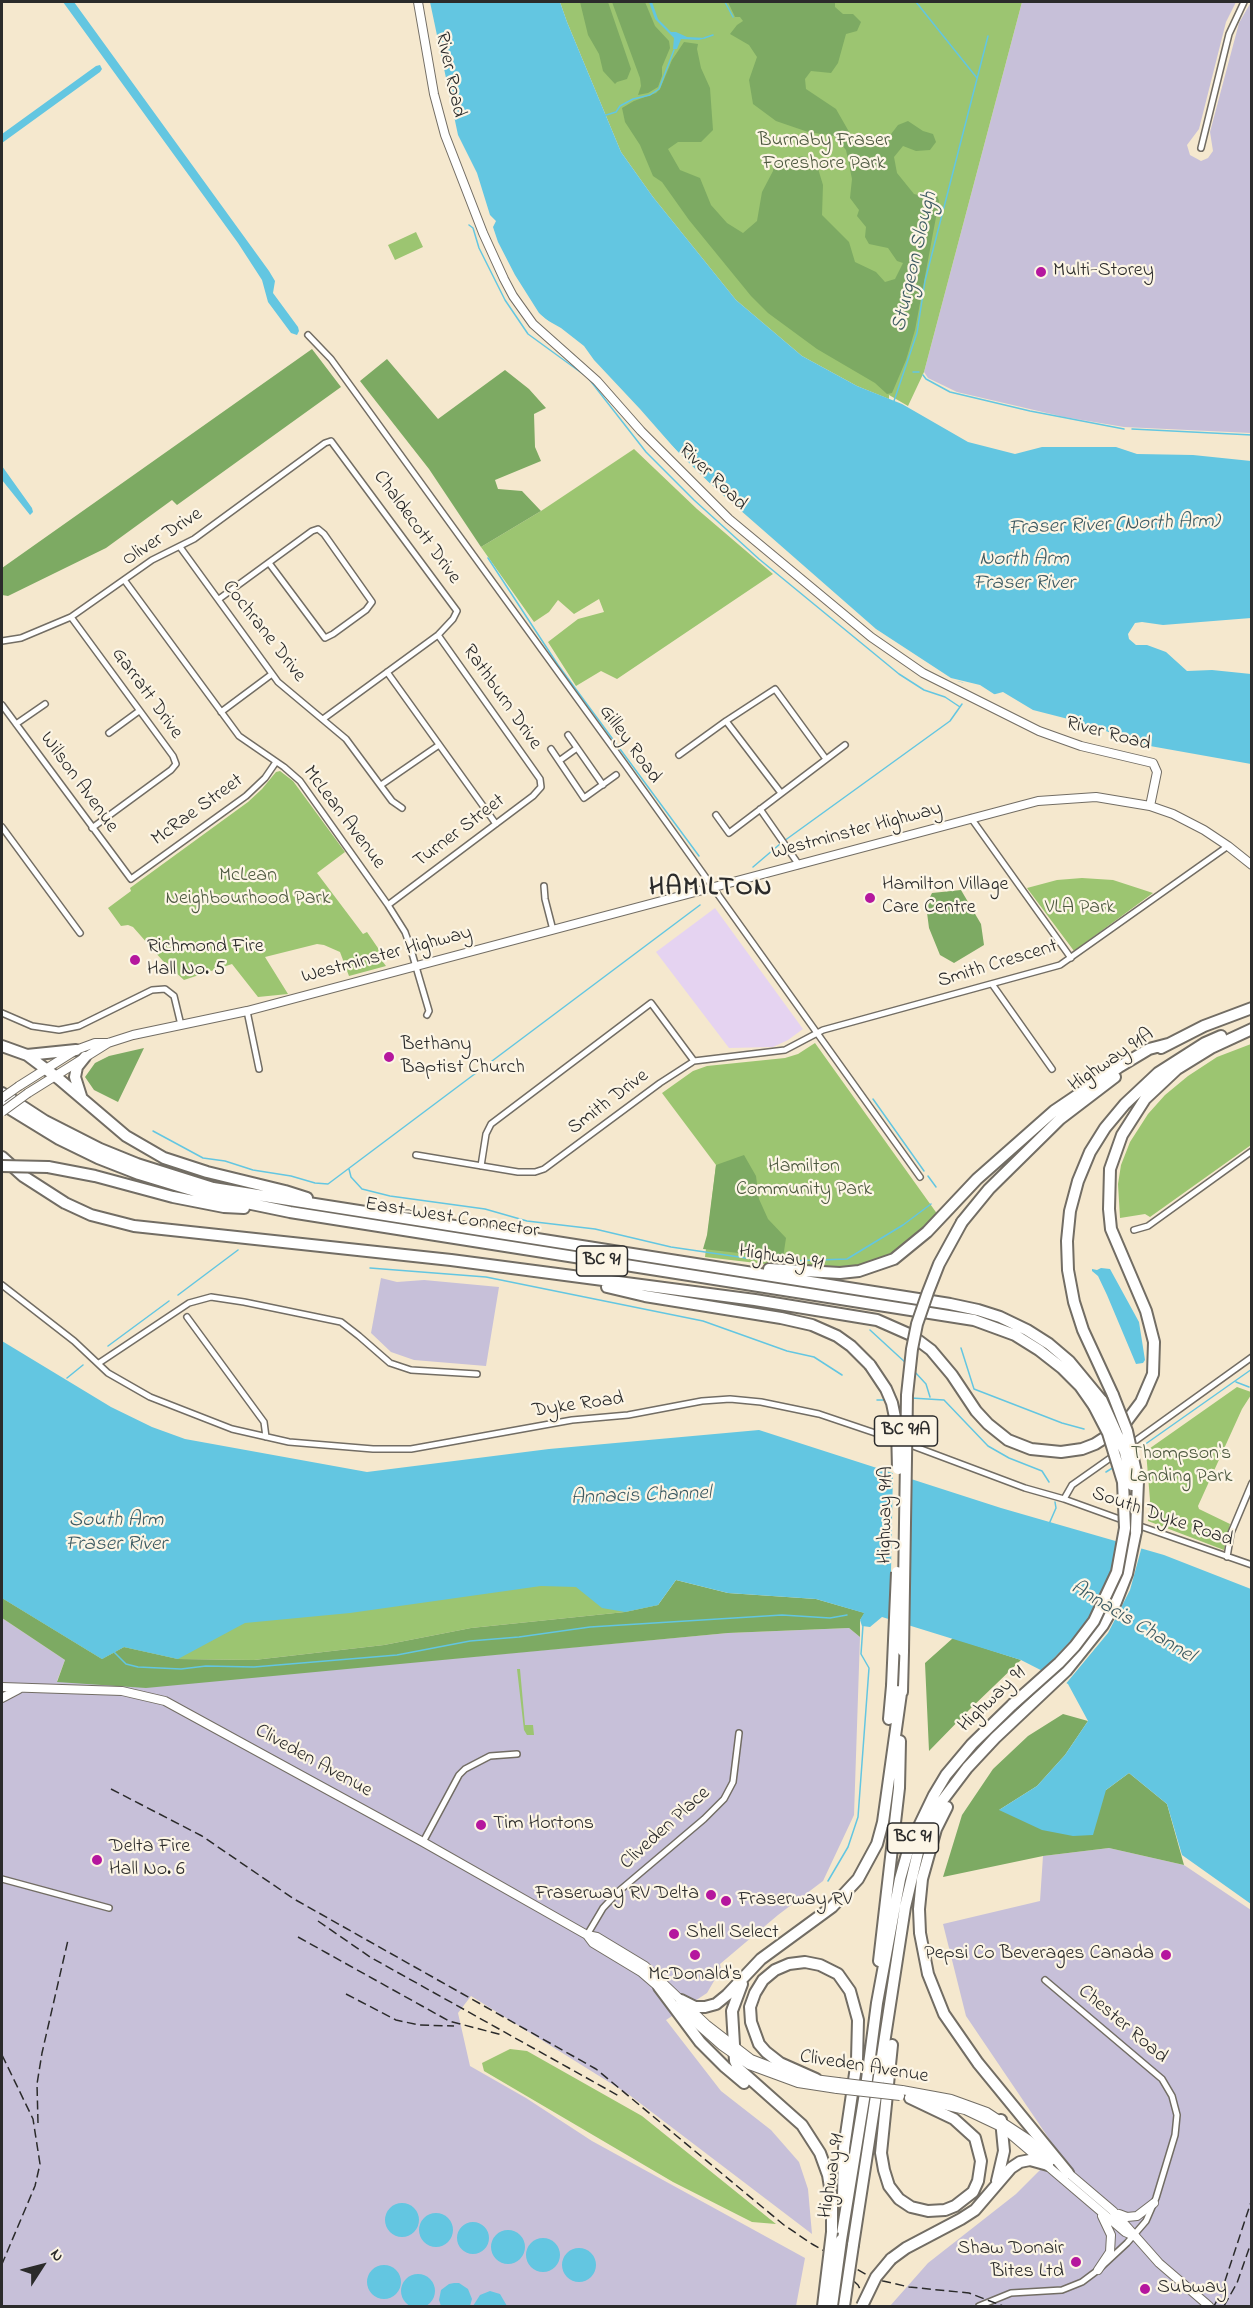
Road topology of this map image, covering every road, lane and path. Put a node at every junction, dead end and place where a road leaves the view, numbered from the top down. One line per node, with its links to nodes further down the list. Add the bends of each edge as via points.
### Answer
1 (418, 2): 37 (street, River Road, via 445,135 504,279 533,324 597,381 729,519 872,637 923,673 1039,731 1081,746 1153,763 1157,772)
2 (1244, 2): 3 (street, via 1229,33)
3 (1201, 148)
4 (308, 335): 50 (street, Gilley Road, via 330,359)
5 (331, 441): 6 (street, Oliver Drive); 11 (street, Chaldecott Drive, via 457,611)
6 (180, 547): 8 (street, Oliver Drive, via 152,560); 9 (street, Cochrane Drive)
7 (269, 563): 7 (street, via 318,529 372,602 325,638); 9 (street)
8 (125, 581): 10 (street, Oliver Drive); 18 (street, McLean Avenue)
9 (219, 599): 14 (street, Cochrane Drive)
10 (71, 617): 12 (street, Oliver Drive, via 21,638); 17 (street, Garratt Drive)
11 (438, 635): 13 (street, Chaldecott Drive); 33 (street, Rathburn Drive)
12 (2, 641)
13 (387, 672): 19 (street, Chaldecott Drive); 24 (street)
14 (272, 674): 18 (street); 19 (street, Cochrane Drive)
15 (45, 704): 21 (street)
16 (2, 705): 21 (street, Wilson Avenue)
17 (140, 711): 22 (street); 44 (street, Garratt Drive, via 176,764)
18 (221, 712): 31 (street, McLean Avenue, via 239,736)
19 (323, 719): 34 (street, Cochrane Drive, via 354,748)
20 (726, 721): 28 (street); 29 (street, via 775,689); 36 (street)
21 (16, 724): 44 (street, Wilson Avenue)
22 (109, 733)
23 (568, 735): 26 (street)
24 (439, 745): 34 (street); 42 (street)
25 (845, 745): 29 (street)
26 (577, 748): 30 (street); 35 (street)
27 (550, 749): 30 (street)
28 (679, 755)
29 (826, 759): 36 (street)
30 (559, 761): 35 (street, via 584,798)
31 (276, 762): 48 (street, McRae Street, via 251,792); 51 (street, McLean Avenue, via 300,781)
32 (615, 775): 35 (street)
33 (540, 779): 42 (street, Turner Street, via 538,792)
34 (381, 785): 38 (street, Cochrane Drive)
35 (603, 785)
36 (781, 793): 39 (street)
37 (1150, 807): 41 (street, Westminster Highway, via 1096,797 1066,798); 45 (street, Westminster Highway, via 1191,822)
38 (402, 808)
39 (760, 809): 40 (street, via 729,833); 46 (street)
40 (716, 815)
41 (971, 818): 46 (street, Westminster Highway); 54 (street)
42 (496, 824): 51 (street, Turner Street)
43 (2, 827): 53 (street)
44 (92, 828): 48 (street, Wilson Avenue)
45 (1228, 846): 47 (street, Westminster Highway); 54 (street, Smith Crescent)
46 (800, 865): 50 (street, Westminster Highway)
47 (1251, 865)
48 (131, 879)
49 (544, 886): 52 (street)
50 (713, 888): 52 (street, Westminster Highway); 64 (street, Gilley Road)
51 (388, 905): 55 (street, McLean Avenue, via 405,932)
52 (554, 930): 55 (street, Westminster Highway)
53 (80, 933)
54 (1071, 958): 56 (street, Smith Crescent, via 1056,967)
55 (415, 966): 58 (street, Westminster Highway); 60 (street, McLean Avenue)
56 (992, 984): 64 (street, Smith Crescent); 71 (street)
57 (1251, 1008): 65 (highway, Highway 91A / BC 91A)
58 (247, 1011): 62 (street, Westminster Highway); 70 (street)
59 (2, 1013): 62 (street, via 33,1026 59,1030 79,1026 152,990 165,989 174,996)
60 (427, 1015)
61 (1251, 1024): 100 (highway, Highway 91A, bridge, via 1205,1042 1158,1073 1105,1128 1078,1181 1069,1221 1068,1270 1083,1330 1133,1450 1138,1481)
62 (181, 1025): 67 (street, Westminster Highway, via 108,1043 95,1042)
63 (1251, 1029): 89 (highway, via 1177,1069 1145,1099 1122,1135 1110,1169 1111,1229 1146,1311 1154,1342 1153,1374 1130,1419 1105,1439 1082,1449 1051,1452 1008,1440 976,1411 931,1350 911,1335 877,1320)
64 (816, 1033): 69 (street, Smith Drive, via 786,1050); 83 (street, Gilley Road)
65 (1168, 1044): 88 (highway, via 1149,1049 1119,1066 1054,1111 977,1179 905,1252 879,1266 860,1271 816,1272); 103 (highway, Highway 91A / BC 91A, bridge, via 1112,1079 1060,1119 989,1189 962,1222 939,1264 917,1324 907,1395)
66 (2, 1046): 68 (highway)
67 (81, 1053): 68 (highway); 72 (street, Westminster Highway); 74 (highway, via 75,1077)
68 (27, 1055): 72 (highway)
69 (694, 1061): 82 (street, Smith Drive, via 548,1167 530,1173); 82 (street, via 651,1003 491,1124)
70 (259, 1069)
71 (1052, 1069)
72 (49, 1072): 73 (street, Westminster Highway, bridge); 74 (highway); 76 (street, Westminster Highway, bridge)
73 (2, 1096): 85 (highway, East-West Connector / BC 91, via 100,1149 137,1164 213,1188)
74 (82, 1099): 85 (highway, via 126,1136 164,1158)
75 (2, 1104): 86 (highway, East-West Connector / BC 91, via 59,1139 139,1174 208,1195)
76 (2, 1112)
77 (2, 1150): 84 (highway)
78 (1251, 1151): 87 (street, via 1148,1226)
79 (416, 1155): 82 (street, Smith Drive)
80 (2, 1157): 84 (highway)
81 (2, 1166): 86 (highway, bridge, via 48,1167 203,1203)
82 (481, 1166)
83 (920, 1177)
84 (44, 1190): 89 (highway, via 92,1215 134,1226)
85 (327, 1205): 88 (highway, East-West Connector / BC 91)
86 (290, 1212): 91 (highway, East-West Connector / BC 91)
87 (1134, 1230)
88 (658, 1258): 96 (highway, Highway 91 / BC 91, via 950,1304 1000,1317 1049,1344 1075,1368)
89 (548, 1273): 103 (highway, bridge, via 645,1296 812,1325 837,1336 870,1365 892,1402 898,1438)
90 (2, 1285): 94 (street, Dyke Road)
91 (915, 1309): 96 (highway, Highway 91 / BC 91, via 974,1320 1015,1335 1062,1368)
92 (187, 1317): 97 (street, via 264,1422)
93 (1251, 1357): 99 (street, via 1072,1485)
94 (99, 1363): 95 (street, via 189,1303 211,1297 340,1322 390,1363 411,1370); 97 (street, Dyke Road, via 108,1373 150,1397)
95 (477, 1374)
96 (1098, 1404): 100 (highway, Highway 91 / BC 91, bridge, via 1125,1452); 119 (highway, Highway 91 / BC 91, bridge, via 1123,1482 1125,1528 1117,1572 1094,1620 1075,1646 987,1728 934,1795 909,1847 900,1879)
97 (266, 1437): 99 (street, Dyke Road, via 373,1449 411,1449 572,1420 628,1415 702,1401 746,1400 819,1414)
98 (1251, 1483): 101 (street, via 1231,1533)
99 (1064, 1499): 101 (street, South Dyke Road)
100 (1137, 1518): 109 (highway, Highway 91 / BC 91, bridge, via 1127,1574 1103,1625 1066,1671 980,1753)
101 (1227, 1557): 102 (street, South Dyke Road)
102 (1251, 1565)
103 (897, 1686): 115 (highway, via 876,1822 862,1863 845,1895); 119 (highway, Highway 91A / BC 91A, via 899,1788)
104 (2, 1687): 105 (street, Cliveden Avenue)
105 (22, 1688): 106 (street); 110 (street, Cliveden Avenue, via 122,1691 165,1701)
106 (2, 1698)
107 (739, 1733): 113 (street, Cliveden Place, via 733,1782 724,1799 619,1891)
108 (516, 1754): 110 (street, via 490,1756 465,1769)
109 (958, 1781): 114 (highway, Highway 91 / BC 91, via 942,1801 918,1852); 127 (highway, via 936,1829 922,1879 920,1933 928,1974 944,2014 973,2056)
110 (423, 1842): 113 (street, Cliveden Avenue)
111 (2, 1879): 112 (street)
112 (109, 1908)
113 (587, 1935): 117 (street, Cliveden Avenue); 118 (street, Cliveden Avenue, via 645,1966)
114 (899, 1956): 123 (highway, via 881,2153 884,2170 889,2186 911,2206 928,2211 955,2206 973,2192 978,2181 981,2161 975,2138 954,2119); 137 (highway, Highway 91 / BC 91, bridge)
115 (748, 1973): 118 (highway, via 710,2006 695,2007); 120 (highway, via 732,2011)
116 (1045, 1980): 130 (street, Chester Road, via 1162,2079 1172,2096 1177,2115 1175,2135)
117 (659, 1987): 120 (street, Cliveden Avenue, via 696,2024); 125 (highway, via 708,2050)
118 (681, 2000): 120 (street, Cliveden Avenue)
119 (877, 2003): 133 (highway, Highway 91 / BC 91)
120 (734, 2051): 121 (street, Cliveden Avenue, via 774,2069); 122 (street, Cliveden Avenue, via 749,2065 780,2078 807,2085); 125 (highway, via 739,2069 784,2107)
121 (816, 2079): 122 (street, Cliveden Avenue); 133 (highway, via 780,2063 766,2052 751,2022 755,1992 775,1970 789,1964 820,1965 838,1974 850,1990 858,2020 857,2060 844,2148)
122 (837, 2085): 123 (street, Cliveden Avenue, bridge)
123 (904, 2095): 124 (street, Cliveden Avenue, via 951,2099 987,2112)
124 (1002, 2124): 126 (street, Cliveden Avenue); 127 (street, Cliveden Avenue, via 1028,2139); 128 (highway, via 1003,2162)
125 (813, 2141): 135 (highway, bridge, via 828,2175 832,2200)
126 (1048, 2165): 128 (highway, via 1030,2160 1020,2162); 129 (street, Cliveden Avenue)
127 (1068, 2173): 131 (street, Cliveden Avenue)
128 (995, 2187): 138 (highway, bridge, via 968,2215 891,2259 876,2277)
129 (1088, 2199): 132 (street, Cliveden Avenue); 134 (street, via 1112,2235 1110,2252)
130 (1154, 2203): 131 (street, via 1133,2217); 132 (street, Chester Road)
131 (1113, 2211): 132 (street, Cliveden Avenue)
132 (1134, 2236): 134 (street, Chester Road); 140 (street, Cliveden Avenue)
133 (842, 2240): 136 (highway, BC 91, bridge)
134 (1098, 2270): 139 (street, Chester Road, via 1062,2290 1011,2293)
135 (823, 2307)
136 (832, 2307)
137 (844, 2307)
138 (862, 2307)
139 (979, 2307)
140 (1209, 2307)

